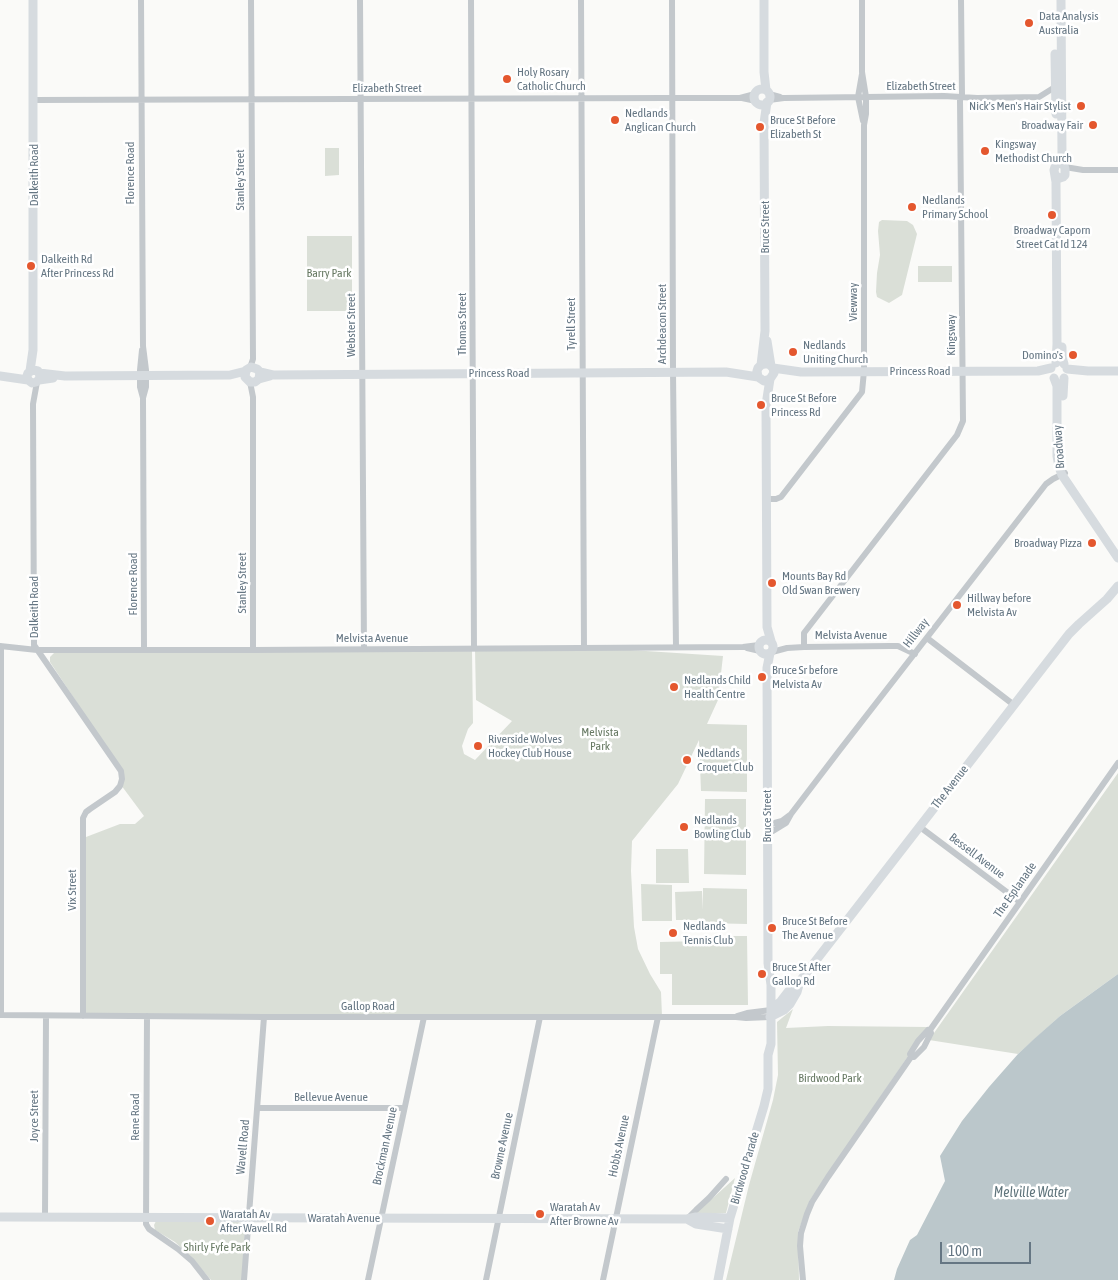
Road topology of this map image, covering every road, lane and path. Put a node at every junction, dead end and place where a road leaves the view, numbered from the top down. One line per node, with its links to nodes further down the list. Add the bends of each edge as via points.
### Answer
1 (33, 0): 22 (street, Dalkeith Road)
2 (141, 0): 25 (street, Florence Road)
3 (251, 0): 23 (street, Stanley Street)
4 (360, 0): 24 (street, Webster Street)
5 (471, 0): 20 (street, Thomas Street)
6 (580, 0): 21 (street, Tyrell Street)
7 (672, 0): 18 (street, Archdeacon Street)
8 (764, 0): 15 (street, Bruce Street)
9 (862, 0): 13 (street, Viewway)
10 (961, 0): 17 (street, Kingsway)
11 (1056, 0): 14 (street, Broadway)
12 (1061, 0): 27 (street, Broadway)
13 (862, 72): 16 (street, Viewway); 19 (street, Viewway)
14 (1055, 88): 17 (street, Elizabeth Street, via 1039,97); 27 (street, Broadway)
15 (763, 97): 18 (street, Elizabeth Street); 19 (street, Elizabeth Street); 33 (street, Bruce Street)
16 (866, 97): 17 (street, Elizabeth Street); 19 (street, Elizabeth Street); 26 (street, Viewway)
17 (961, 97): 30 (street, Kingsway)
18 (672, 98): 21 (street, Elizabeth Street); 32 (street, Archdeacon Street)
19 (858, 98): 26 (street, Viewway)
20 (472, 99): 21 (street, Elizabeth Street); 24 (street, Elizabeth Street); 36 (street, Thomas Street)
21 (581, 99): 37 (street, Tyrell Street)
22 (34, 100): 25 (street, Elizabeth Street); 41 (street, Dalkeith Road)
23 (251, 100): 24 (street, Elizabeth Street); 25 (street, Elizabeth Street); 35 (street, Stanley Street)
24 (361, 100): 38 (street, Webster Street)
25 (141, 101): 39 (street, Florence Road)
26 (864, 125): 34 (street, Viewway)
27 (1062, 170): 28 (street); 31 (street, Broadway)
28 (1118, 170)
29 (1118, 370): 31 (street, Princess Road)
30 (962, 371): 31 (street, Princess Road); 34 (street, Princess Road); 53 (street, Kingsway, via 963,421 957,435 804,633)
31 (1059, 371): 42 (street, Broadway)
32 (673, 372): 33 (street, Princess Road); 37 (street, Princess Road); 52 (street, Archdeacon Street)
33 (765, 372): 34 (street, Princess Road); 43 (street, Bruce Street)
34 (864, 372): 43 (street, Viewway, via 862,392 781,497)
35 (253, 373): 38 (street, Princess Road); 39 (street, Princess Road); 59 (street, Stanley Street)
36 (473, 373): 37 (street, Princess Road); 38 (street, Princess Road); 54 (street, Thomas Street)
37 (582, 373): 51 (street, Tyrell Street)
38 (362, 374): 56 (street, Webster Street)
39 (143, 375): 41 (street, Princess Road); 58 (street, Florence Road, via 146,387 143,398)
40 (1, 376): 41 (street, Princess Road)
41 (33, 376): 57 (street, Dalkeith Road, via 34,645)
42 (1063, 474): 44 (street, Broadway); 45 (street, Broadway); 49 (street, Hillway, via 1046,484)
43 (766, 500): 55 (street, Bruce Street)
44 (1118, 549)
45 (1118, 558)
46 (1118, 586): 48 (street, The Avenue)
47 (1118, 593): 48 (street, The Avenue)
48 (1106, 600): 61 (street, The Avenue, via 1069,634)
49 (927, 638): 60 (street, Hillway); 61 (street)
50 (1, 646): 57 (street, Melvista Avenue); 68 (street)
51 (584, 647): 52 (street, Melvista Avenue); 54 (street, Melvista Avenue)
52 (676, 647): 55 (street, Melvista Avenue)
53 (804, 647): 55 (street, Melvista Avenue); 60 (street, Melvista Avenue, via 898,646)
54 (474, 648): 56 (street, Melvista Avenue)
55 (766, 648): 65 (street, Bruce Street)
56 (364, 649): 59 (street, Melvista Avenue)
57 (37, 650): 58 (street, Melvista Avenue); 63 (street, Dalkeith Road, via 120,771)
58 (144, 650): 59 (street, Melvista Avenue)
59 (253, 650)
60 (914, 654): 65 (street, Hillway, via 786,823)
61 (1014, 704): 64 (street, The Avenue)
62 (1118, 763): 66 (street, The Esplanade)
63 (122, 782): 70 (street, Vix Street, via 115,792 86,812 83,818)
64 (920, 827): 66 (street, Bessell Avenue); 67 (street, The Avenue, via 800,981 798,992 790,1004 784,1010)
65 (767, 829): 67 (street, Bruce Street, via 768,963 765,984)
66 (1020, 902): 95 (street, The Esplanade, via 930,1030 918,1040 911,1057 809,1208 800,1246)
67 (768, 1014): 75 (street, Gallop Road, via 746,1018); 86 (street, Birdwood Parade, via 768,1089)
68 (0, 1015): 69 (street, Gallop Road)
69 (46, 1016): 70 (street, Gallop Road); 80 (street, Joyce Street)
70 (83, 1016): 71 (street, Gallop Road)
71 (147, 1016): 72 (street, Gallop Road); 81 (street, Rene Road)
72 (264, 1017): 73 (street, Gallop Road); 76 (street, Wavell Road)
73 (424, 1017): 74 (street, Gallop Road); 77 (street, Brockman Avenue)
74 (540, 1017): 75 (street, Gallop Road); 84 (street, Browne Avenue)
75 (658, 1017): 85 (street, Hobbs Avenue)
76 (258, 1108): 77 (street, Bellevue Avenue); 82 (street, Wavell Road)
77 (404, 1108): 83 (street, Brockman Avenue)
78 (726, 1179): 87 (street)
79 (0, 1217): 80 (street, Waratah Avenue)
80 (45, 1217): 81 (street, Waratah Avenue)
81 (146, 1217): 82 (street, Waratah Avenue); 89 (street, via 147,1227 192,1261)
82 (249, 1218): 83 (street, Waratah Avenue); 90 (street, Wavell Road)
83 (382, 1218): 84 (street, Waratah Avenue); 91 (street, Brockman Avenue)
84 (498, 1218): 85 (street, Waratah Avenue); 92 (street, Browne Avenue)
85 (615, 1218): 87 (street, Waratah Avenue); 93 (street, Hobbs Avenue)
86 (730, 1218): 87 (street, Waratah Avenue); 88 (street, Birdwood Parade)
87 (687, 1219): 88 (street, Waratah Avenue, via 696,1224)
88 (728, 1229): 94 (street, Birdwood Parade)
89 (207, 1280)
90 (244, 1280)
91 (368, 1280)
92 (486, 1280)
93 (603, 1280)
94 (718, 1280)
95 (804, 1280)

